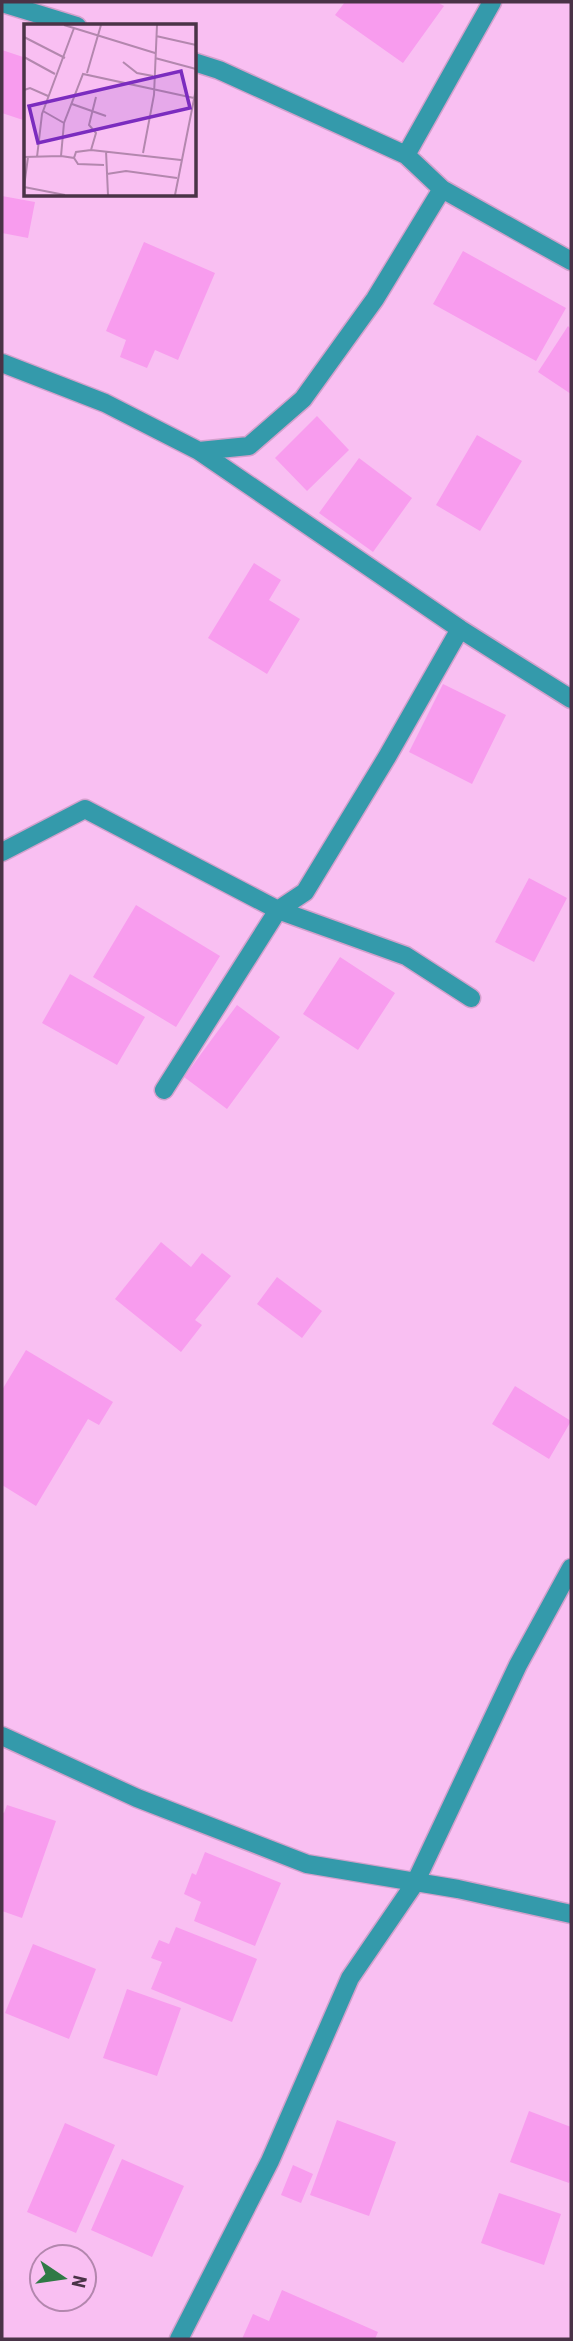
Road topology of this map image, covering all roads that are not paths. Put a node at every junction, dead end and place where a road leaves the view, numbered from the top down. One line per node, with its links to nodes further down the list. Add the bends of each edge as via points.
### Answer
1 (492, 2): 5 (street)
2 (2, 3): 3 (street)
3 (70, 24)
4 (196, 63): 5 (street)
5 (407, 155): 6 (street)
6 (442, 189): 7 (street); 9 (street, via 375,299 303,399 248,446)
7 (571, 261)
8 (2, 363): 9 (street, via 105,403)
9 (200, 452): 10 (street)
10 (460, 629): 11 (street); 13 (street, via 304,892)
11 (571, 699)
12 (2, 852): 13 (street, via 85,809)
13 (278, 911): 14 (street, via 406,956); 15 (street)
14 (471, 998)
15 (164, 1090)
16 (571, 1569): 18 (street, via 518,1665)
17 (2, 1736): 18 (street, via 137,1798 307,1864)
18 (415, 1883): 19 (street); 20 (street, via 350,1978 270,2161)
19 (571, 1914)
20 (179, 2339)

